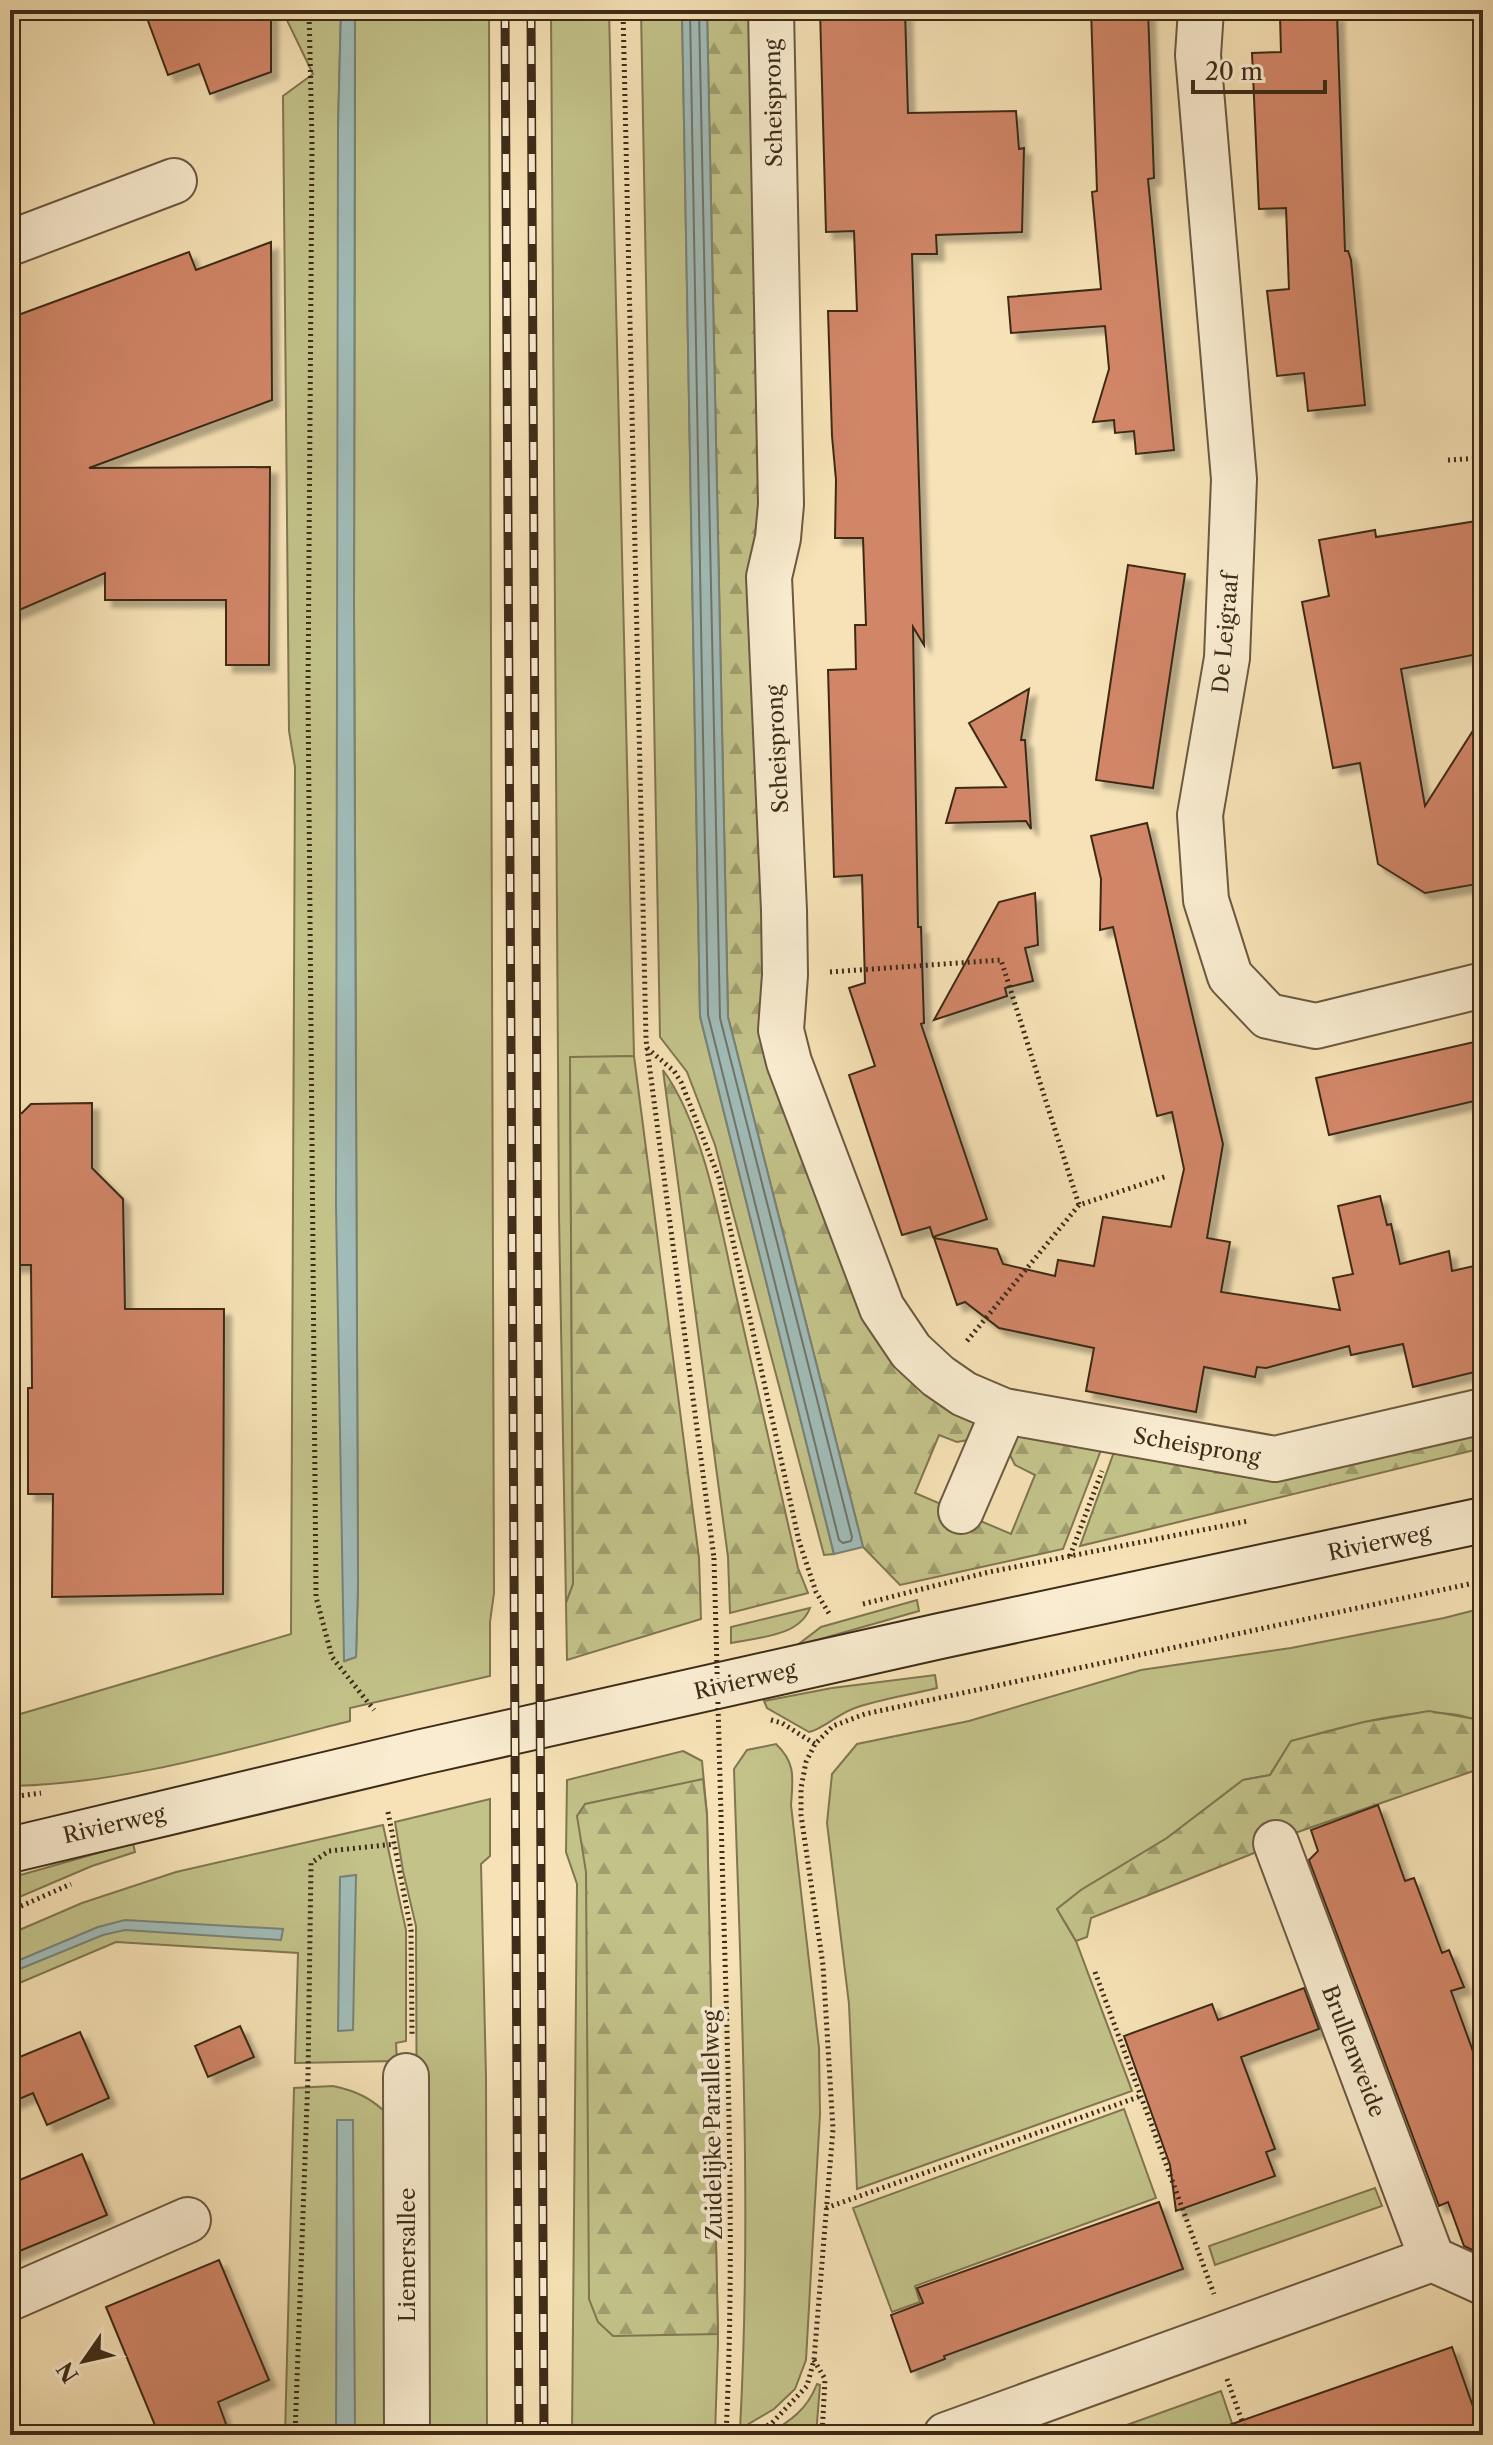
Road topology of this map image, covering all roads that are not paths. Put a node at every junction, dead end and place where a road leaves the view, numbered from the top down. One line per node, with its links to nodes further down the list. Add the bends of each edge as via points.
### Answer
1 (771, 10): 6 (street, Scheisprong, via 781,504 769,577 785,975 781,1030 882,1308 911,1351 938,1376)
2 (1201, 10): 5 (street, De Leigraaf, via 1198,55 1234,479 1227,658 1200,815 1206,900 1230,976 1268,1016 1316,1026)
3 (174, 181): 4 (street)
4 (10, 243)
5 (1483, 985)
6 (1004, 1411): 7 (street, Scheisprong, via 1275,1459); 8 (street)
7 (1483, 1411)
8 (961, 1511)
9 (1483, 1520): 11 (street, Rivierweg, via 422,1752)
10 (1276, 1843): 14 (street, Brullenweide)
11 (10, 1850)
12 (406, 2076): 17 (street, Liemersallee)
13 (188, 2220): 16 (street)
14 (1432, 2259): 15 (street); 18 (street)
15 (1483, 2282)
16 (10, 2298)
17 (407, 2435)
18 (946, 2435)

